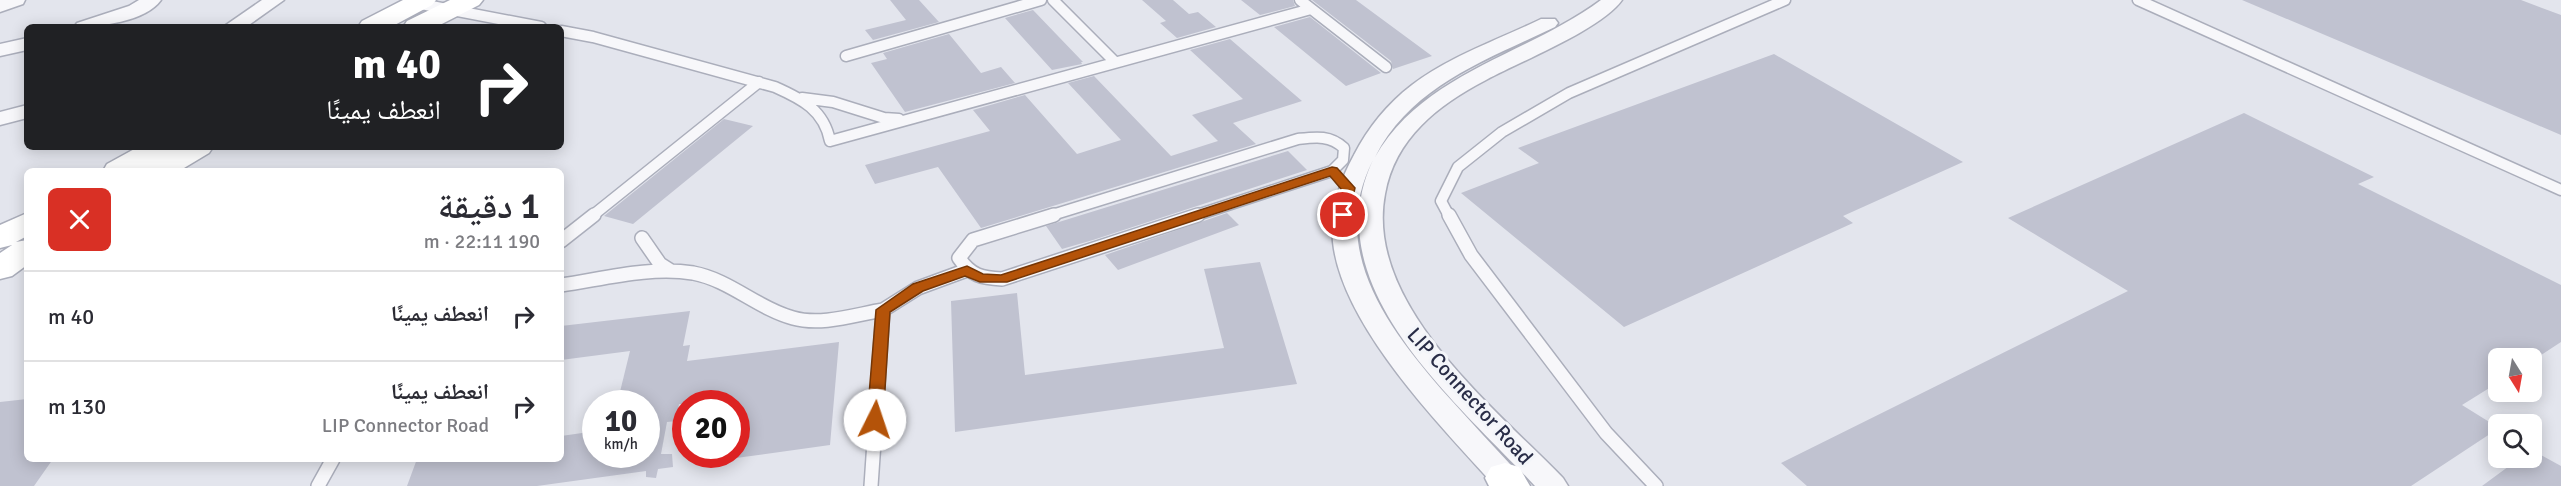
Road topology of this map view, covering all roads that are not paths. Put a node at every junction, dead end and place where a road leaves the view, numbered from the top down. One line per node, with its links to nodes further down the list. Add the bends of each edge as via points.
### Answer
1 (16, 0): 12 (street)
2 (152, 0): 15 (street)
3 (275, 0): 16 (street)
4 (1041, 0): 22 (lane)
5 (1053, 0): 23 (lane)
6 (1300, 0): 13 (lane)
7 (1587, 0): 34 (street, LIP Connector Road, via 1426,85 1396,108)
8 (1613, 0): 50 (street, LIP Connector Road, via 1562,34 1468,81 1432,104 1390,147 1372,192 1372,251 1380,278 1399,315 1429,355)
9 (1785, 0): 51 (lane, via 1569,93 1502,132 1458,167 1440,201 1471,255 1538,344 1606,432)
10 (2138, 0): 35 (lane)
11 (460, 5): 14 (main road); 18 (lane)
12 (0, 6)
13 (1311, 9): 23 (lane); 24 (lane)
14 (418, 10): 17 (main road)
15 (93, 24)
16 (238, 24)
17 (379, 24)
18 (531, 24)
19 (564, 32): 25 (lane)
20 (24, 45): 21 (street)
21 (0, 50)
22 (846, 56)
23 (1115, 62): 29 (lane)
24 (1386, 67)
25 (759, 82): 26 (lane); 39 (lane)
26 (798, 97): 29 (lane); 29 (lane, via 818,110 830,141)
27 (24, 112): 28 (street)
28 (0, 119)
29 (906, 120)
30 (155, 150): 32 (main road)
31 (193, 150): 33 (main road)
32 (123, 168)
33 (162, 168)
34 (1340, 180): 42 (lane, via 1002,279 980,278); 42 (lane, via 1344,148 1334,139 1298,139 973,240 959,258); 47 (street, LIP Connector Road, via 1346,252 1372,318 1397,354)
35 (2561, 190)
36 (24, 225): 37 (main road)
37 (0, 238)
38 (642, 238): 43 (lane, via 660,264)
39 (564, 239)
40 (24, 252): 41 (main road)
41 (0, 268)
42 (967, 270): 45 (lane, via 918,288)
43 (671, 271): 44 (lane); 45 (lane, via 706,276 804,320)
44 (564, 285)
45 (883, 310): 49 (lane)
46 (331, 462): 48 (lane)
47 (1509, 483)
48 (318, 486)
49 (871, 486)
50 (1553, 486)
51 (1656, 486)

